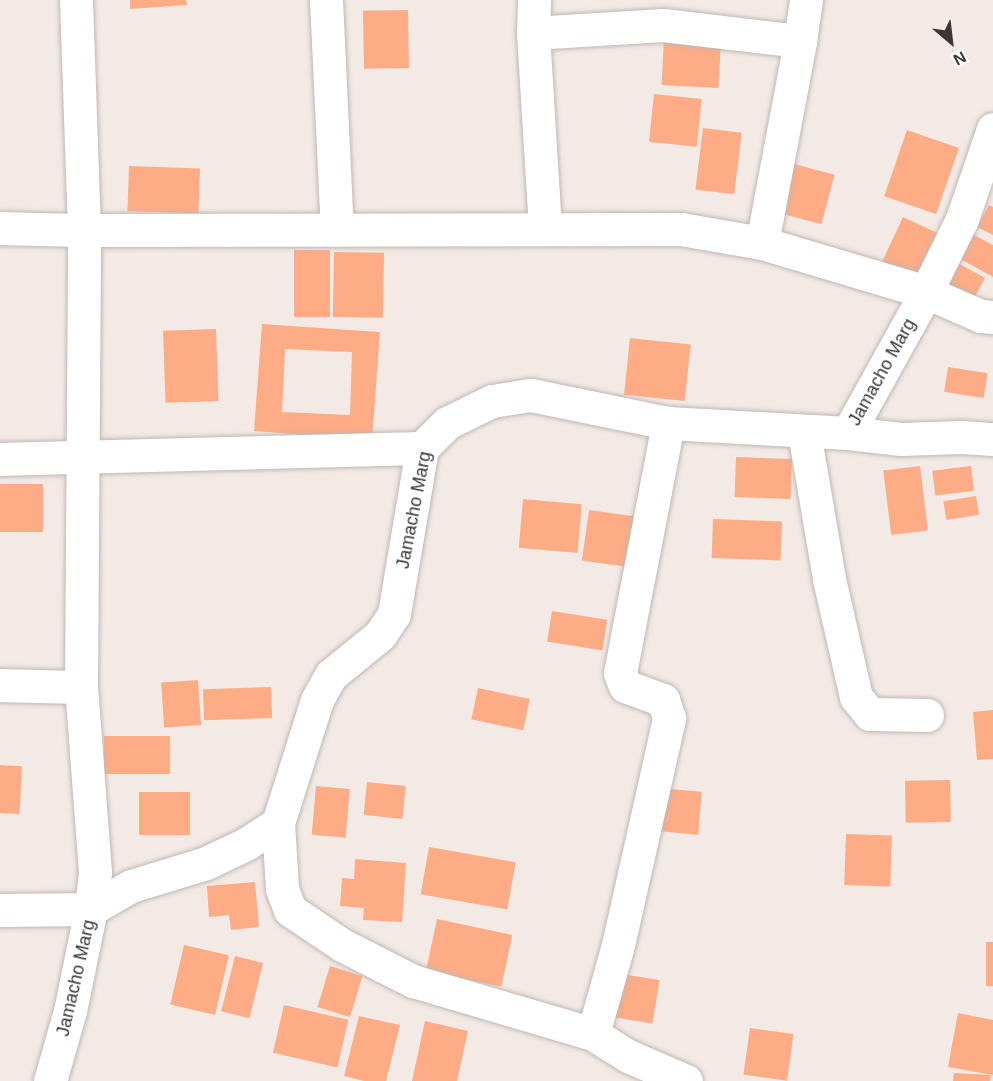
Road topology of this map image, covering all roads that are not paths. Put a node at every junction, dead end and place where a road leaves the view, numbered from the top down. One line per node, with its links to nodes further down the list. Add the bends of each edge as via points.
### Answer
1 (76, 0): 10 (street)
2 (326, 0): 11 (street)
3 (534, 0): 5 (street)
4 (806, 0): 6 (street)
5 (533, 33): 6 (street, via 663,25); 9 (street)
6 (800, 41): 12 (street)
7 (993, 129): 13 (street, Jamacho Marg, via 962,219)
8 (0, 228): 10 (street)
9 (545, 229): 11 (street); 12 (street, via 681,229)
10 (84, 230): 11 (street); 20 (street)
11 (337, 230)
12 (762, 243): 13 (street)
13 (926, 292): 14 (street, via 960,310); 17 (street, Jamacho Marg)
14 (993, 317)
15 (668, 423): 16 (street, Jamacho Marg); 19 (street, Jamacho Marg, via 531,395 492,401 447,423); 28 (street, via 620,673 625,686 663,700 669,718 618,945)
16 (804, 432): 17 (street, Jamacho Marg); 24 (street, via 829,579 856,697 870,714)
17 (848, 433): 18 (street, via 901,440)
18 (993, 440)
19 (422, 448): 20 (street); 25 (street, Jamacho Marg, via 394,614 380,635 331,675 317,700)
20 (83, 458): 21 (street); 23 (street)
21 (0, 459)
22 (0, 686): 23 (street)
23 (81, 687): 26 (street, via 95,872)
24 (927, 715)
25 (278, 823): 26 (street, Jamacho Marg, via 206,863 131,886); 28 (street, via 282,889 290,910 342,945 413,981)
26 (91, 909): 27 (street); 29 (street, Jamacho Marg, via 70,1011)
27 (0, 910)
28 (593, 1034): 30 (street, via 628,1056)
29 (50, 1081)
30 (686, 1081)

